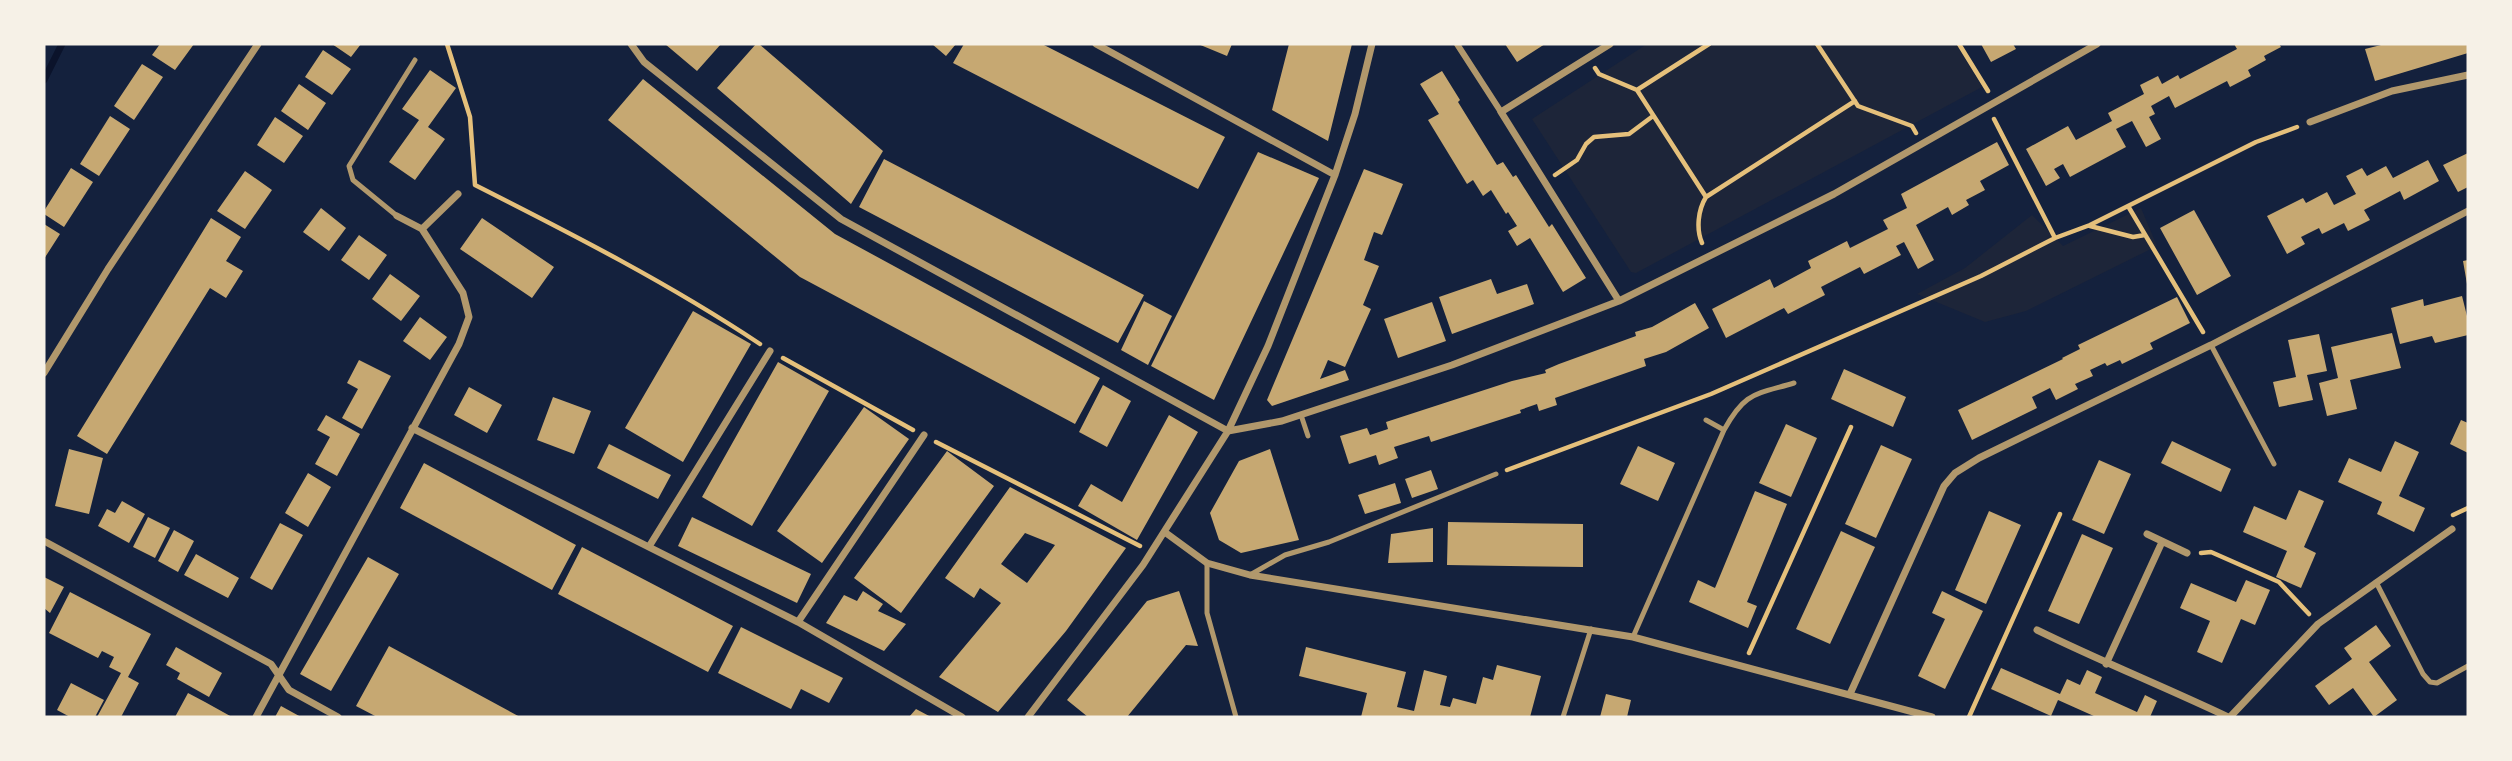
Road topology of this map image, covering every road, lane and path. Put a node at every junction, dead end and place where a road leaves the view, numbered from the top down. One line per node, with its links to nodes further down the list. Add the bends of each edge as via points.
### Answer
1 (258, 44): 37 (street)
2 (447, 44): 36 (path, via 470,117 475,185 609,255)
3 (631, 44): 44 (street, via 644,62 841,219)
4 (1096, 44): 22 (street)
5 (1372, 44): 22 (street)
6 (1457, 44): 18 (street)
7 (1611, 44): 12 (street)
8 (1709, 44): 15 (path)
9 (1817, 44): 16 (path)
10 (1959, 44): 17 (path)
11 (2097, 44): 17 (street)
12 (1588, 58): 15 (path, via 1600,74); 18 (street)
13 (415, 60): 28 (lane, via 349,166 353,180)
14 (2468, 75): 20 (street, via 2392,91)
15 (1637, 90): 19 (path)
16 (1855, 101): 21 (path, via 1912,126); 25 (path)
17 (1990, 103): 21 (street); 32 (path)
18 (1502, 112): 23 (street)
19 (1653, 116): 23 (path, via 1629,134 1594,137 1577,160); 25 (path)
20 (2310, 122): 26 (path, via 2256,142)
21 (1921, 143): 33 (street, via 1834,194)
22 (1335, 175): 44 (street, via 1268,346)
23 (1545, 182): 34 (street)
24 (457, 194): 30 (street)
25 (1706, 197): 33 (path, via 1701,204 1699,239)
26 (2129, 206): 29 (path); 31 (path)
27 (2468, 211): 35 (street)
28 (397, 216): 30 (street)
29 (2090, 225): 31 (path, via 2133,237); 32 (path)
30 (422, 229): 42 (street, via 463,293 469,317 460,344)
31 (2145, 235): 35 (path)
32 (2055, 238): 48 (path, via 1981,276 1711,394)
33 (1708, 256): 34 (street)
34 (1619, 301): 39 (street, via 1452,365)
35 (2211, 345): 47 (lane); 72 (street, via 1955,473 1944,486)
36 (770, 351): 45 (path); 57 (street)
37 (44, 373)
38 (1794, 383): 43 (lane, via 1748,397)
39 (1301, 415): 44 (street); 46 (lane)
40 (1706, 420): 43 (lane)
41 (1851, 427): 69 (path)
42 (412, 428): 57 (street); 71 (street)
43 (1724, 430): 67 (lane)
44 (1228, 431): 52 (street)
45 (923, 435): 58 (path); 63 (street)
46 (1308, 436)
47 (2274, 464)
48 (1496, 474): 54 (lane)
49 (2060, 514): 80 (path)
50 (1338, 528): 54 (lane)
51 (2452, 529): 62 (street)
52 (1166, 533): 58 (street); 60 (street)
53 (2147, 534): 56 (street)
54 (1340, 537): 61 (lane, via 1285,555)
55 (44, 541): 71 (street, via 271,664)
56 (2162, 542): 59 (street); 68 (street)
57 (650, 545): 63 (street)
58 (1152, 552): 76 (street)
59 (2186, 554): 64 (path, via 2211,552 2279,582)
60 (1207, 563): 61 (street); 77 (lane, via 1207,613)
61 (1250, 575): 65 (street)
62 (2376, 582): 64 (street); 70 (lane, via 2430,682 2437,683)
63 (799, 622): 75 (street)
64 (2318, 624): 81 (street)
65 (1591, 629): 67 (street); 78 (lane)
66 (2038, 630): 68 (street)
67 (1633, 637): 69 (street)
68 (2106, 664): 81 (street)
69 (1743, 666): 72 (street)
70 (2468, 666)
71 (279, 677): 73 (street); 74 (street, via 289,690)
72 (1850, 694): 79 (street)
73 (256, 717)
74 (338, 717)
75 (962, 717)
76 (1028, 717)
77 (1236, 717)
78 (1563, 717)
79 (1932, 717)
80 (1969, 717)
81 (2229, 717)

